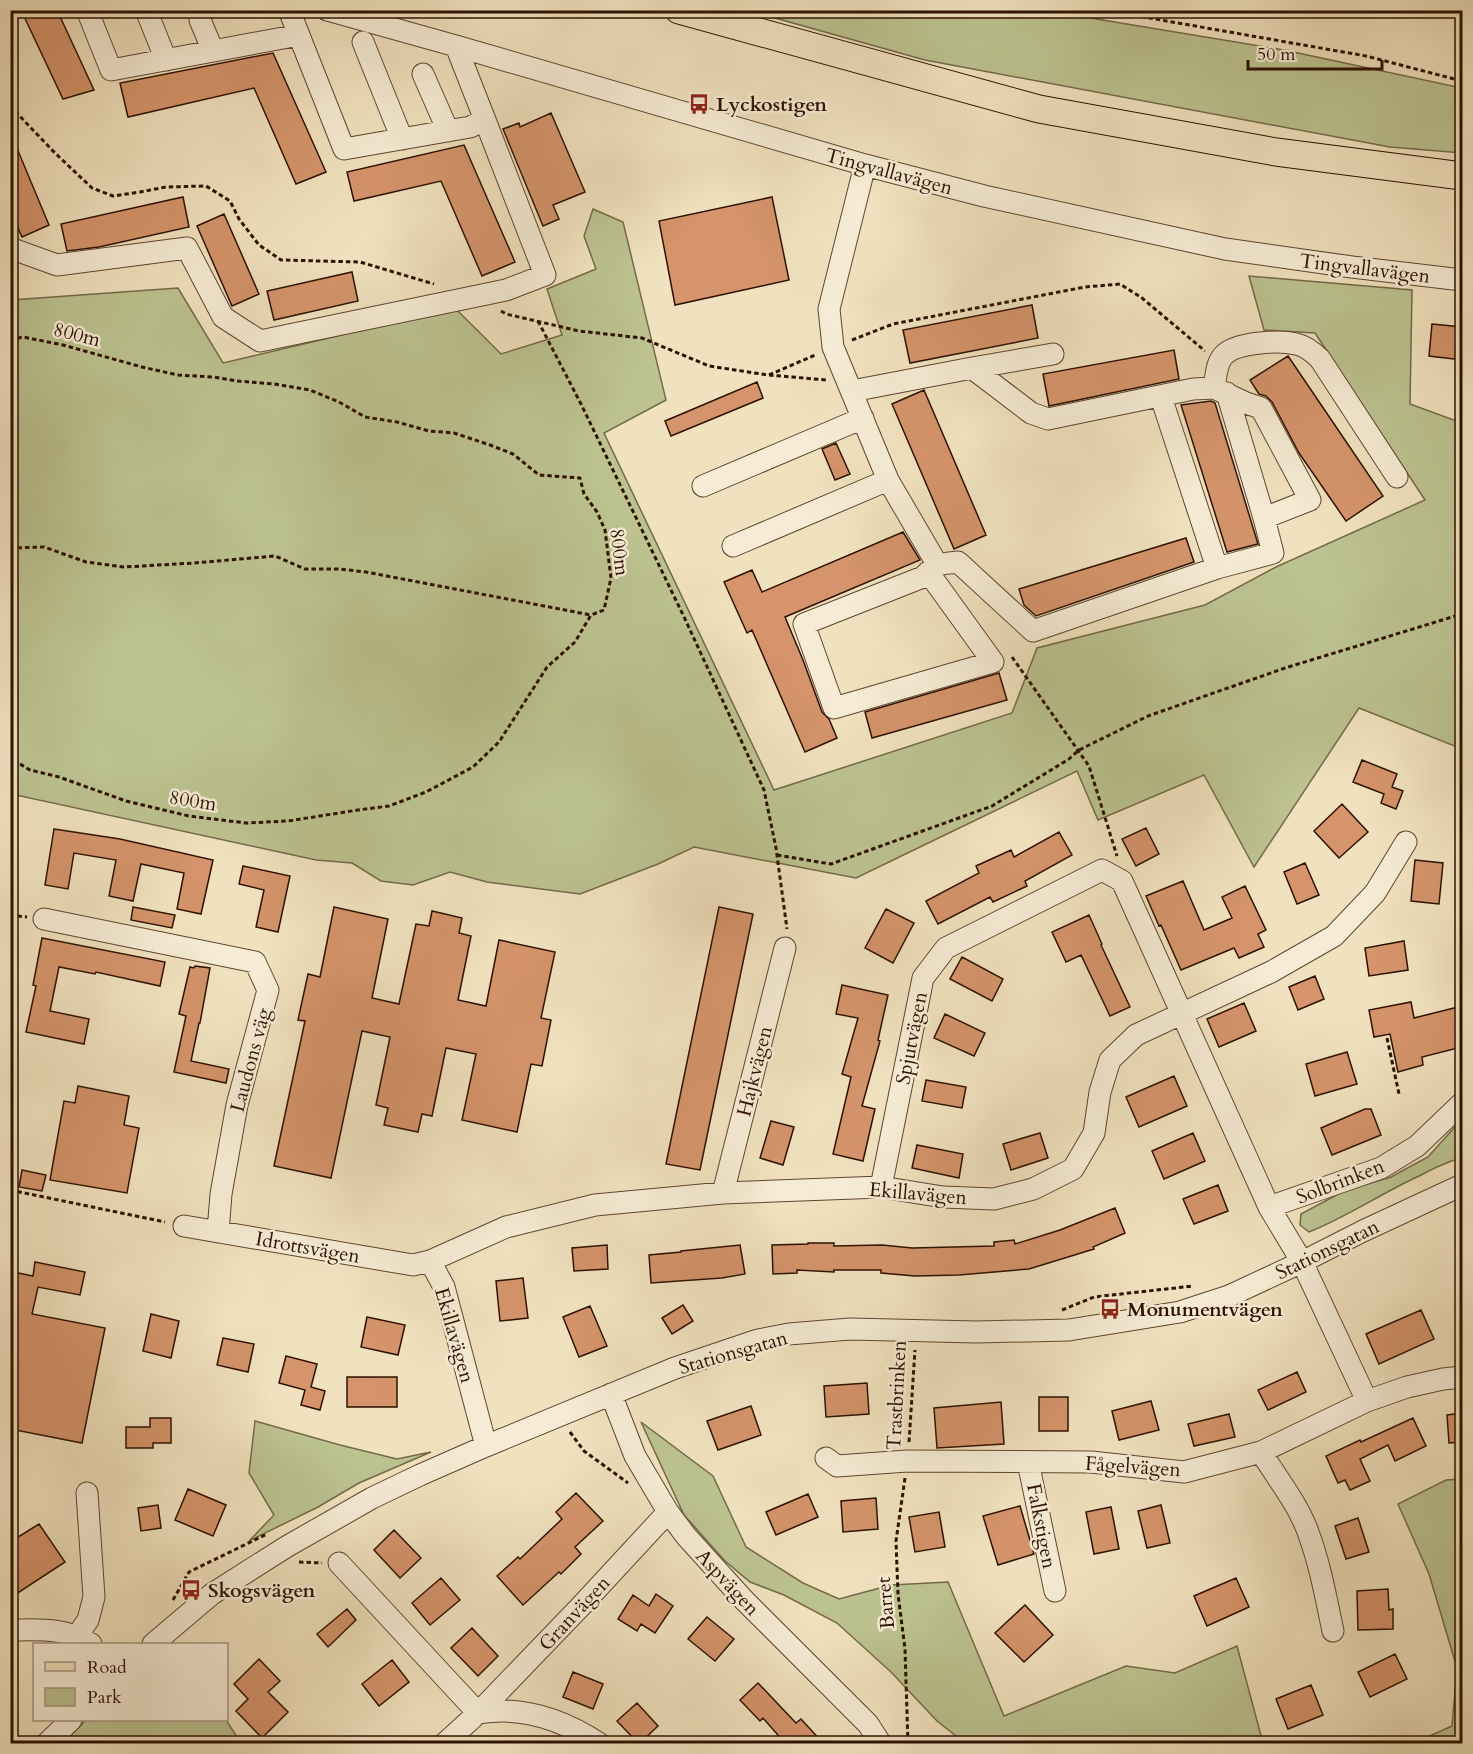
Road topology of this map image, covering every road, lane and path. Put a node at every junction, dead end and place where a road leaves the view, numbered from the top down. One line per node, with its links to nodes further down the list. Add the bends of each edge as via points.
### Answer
1 (87, 10): 12 (street, via 111,70)
2 (146, 10): 12 (street)
3 (289, 10): 8 (street)
4 (327, 10): 10 (street, Tingvallavägen)
5 (680, 10): 20 (main road, via 1039,109 1276,152)
6 (1104, 10): 14 (path, via 1366,56)
7 (200, 21): 11 (street)
8 (299, 35): 11 (street); 18 (street, via 344,149)
9 (363, 42): 18 (street)
10 (456, 46): 16 (street); 19 (street, Tingvallavägen)
11 (213, 51): 12 (street)
12 (165, 60)
13 (423, 74): 17 (street)
14 (1462, 81)
15 (10, 106): 23 (path, via 92,188 113,196 166,187 206,186 230,201 259,245 281,260 360,262)
16 (485, 120): 17 (street); 24 (street, via 545,275)
17 (448, 131): 18 (street)
18 (402, 139)
19 (865, 165): 22 (street, Tingvallavägen, via 984,196 1225,249); 27 (street, via 830,309)
20 (1462, 176)
21 (10, 248): 24 (street, via 57,265 187,248 223,317 260,341)
22 (1462, 280)
23 (434, 284)
24 (477, 296): 25 (path, via 507,314)
25 (538, 321): 31 (path, via 579,331 642,338 710,366); 50 (path, via 764,790)
26 (10, 340): 45 (path, 800m, via 23,337 63,345 178,375 309,390 365,417 454,433 489,445 513,454 539,475 580,478 584,494 605,530 611,578 604,610)
27 (834, 347): 29 (path, via 893,324 1085,287 1120,284 1204,351); 31 (path); 32 (street)
28 (1053, 354): 30 (street)
29 (1221, 358): 33 (street); 36 (street, via 1237,348 1273,341 1311,350)
30 (972, 368): 32 (street); 34 (street, via 1032,413 1048,419)
31 (768, 375): 32 (path)
32 (850, 387): 35 (street)
33 (1221, 391): 34 (street, via 1193,389); 39 (street); 39 (street, via 1261,408 1310,500)
34 (1161, 397): 43 (street)
35 (863, 418): 37 (street); 38 (street)
36 (1397, 477)
37 (888, 480): 40 (street); 42 (street)
38 (703, 486)
39 (1264, 518): 43 (street, via 1273,553)
40 (733, 546)
41 (10, 548): 45 (path, via 44,547 86,562 124,567 275,556 304,569 366,572)
42 (932, 568): 42 (street, via 922,577 804,624 834,708 993,662); 43 (street, via 958,562 1033,631)
43 (1217, 568)
44 (1462, 614): 47 (path, via 1285,668 1148,716)
45 (591, 615): 48 (path, 800m, via 575,642 547,667 499,742 473,767 389,806 288,821 246,823 189,816 126,801 30,770)
46 (1009, 652): 47 (path)
47 (1079, 750): 50 (path, via 992,806 878,848 831,864); 51 (path, via 1103,806)
48 (10, 758)
49 (1406, 842): 54 (street, Ekillavägen, via 1375,893 1334,936 1271,972)
50 (777, 855): 53 (path, via 787,923)
51 (1122, 881): 54 (street); 59 (street, Spjutvägen, via 1102,870 946,948 923,978)
52 (44, 919): 64 (street, Laudons väg, via 255,962 268,990 237,1105)
53 (784, 948): 61 (street, Hajkvägen)
54 (1181, 1013): 59 (street, Ekillavägen, via 1136,1035 1110,1060 1094,1133 1073,1169 1033,1189 994,1199 944,1197); 62 (street)
55 (1387, 1038): 56 (path)
56 (1399, 1094)
57 (1462, 1103): 62 (street, Solbrinken, via 1417,1146 1382,1168)
58 (1462, 1185): 66 (street, Stationsgatan)
59 (881, 1187): 61 (street, Ekillavägen)
60 (10, 1190): 63 (path)
61 (723, 1193): 65 (street, Ekillavägen, via 595,1205 506,1227)
62 (1269, 1208): 66 (street)
63 (184, 1226): 64 (street, Idrottsvägen)
64 (218, 1232): 65 (street, Idrottsvägen, via 413,1265)
65 (430, 1261): 74 (street, Ekillavägen, via 444,1287)
66 (1302, 1262): 69 (street, Stationsgatan, via 1203,1306 1124,1322 1069,1330); 72 (street)
67 (1200, 1285): 68 (path, via 1094,1297)
68 (1063, 1310)
69 (914, 1330): 71 (street, Stationsgatan, via 850,1329 768,1338); 77 (path, Trastbrinken)
70 (1462, 1377): 72 (street, Fågelvägen, via 1407,1387)
71 (611, 1394): 73 (street, Stationsgatan); 81 (street, Aspvägen, via 635,1456)
72 (1367, 1401): 75 (street, Fågelvägen)
73 (559, 1415): 74 (street, Stationsgatan); 79 (path, via 584,1451)
74 (486, 1446): 90 (street, Stationsgatan, via 372,1498 286,1547 212,1594)
75 (1261, 1452): 78 (street, Fågelvägen, via 1184,1472 1091,1462); 88 (street, via 1308,1531)
76 (826, 1458): 77 (street, Fågelvägen, via 837,1466)
77 (908, 1461): 78 (street, Fågelvägen); 97 (path, Barret, via 896,1541)
78 (1028, 1462): 85 (street, Falkstigen)
79 (631, 1485)
80 (87, 1493): 89 (street, via 94,1597)
81 (668, 1512): 91 (street, Granvägen); 96 (street, Aspvägen, via 703,1556 868,1724)
82 (268, 1534): 86 (path, via 189,1572)
83 (295, 1562): 84 (path)
84 (339, 1563): 91 (street)
85 (1055, 1591)
86 (171, 1604)
87 (10, 1630): 89 (street, via 57,1630)
88 (1333, 1631)
89 (84, 1640)
90 (154, 1643)
91 (478, 1713): 94 (street, Granvägen); 95 (street, via 502,1711 542,1717)
92 (69, 1721): 93 (street)
93 (46, 1743)
94 (444, 1743)
95 (600, 1743)
96 (881, 1743)
97 (908, 1743)

